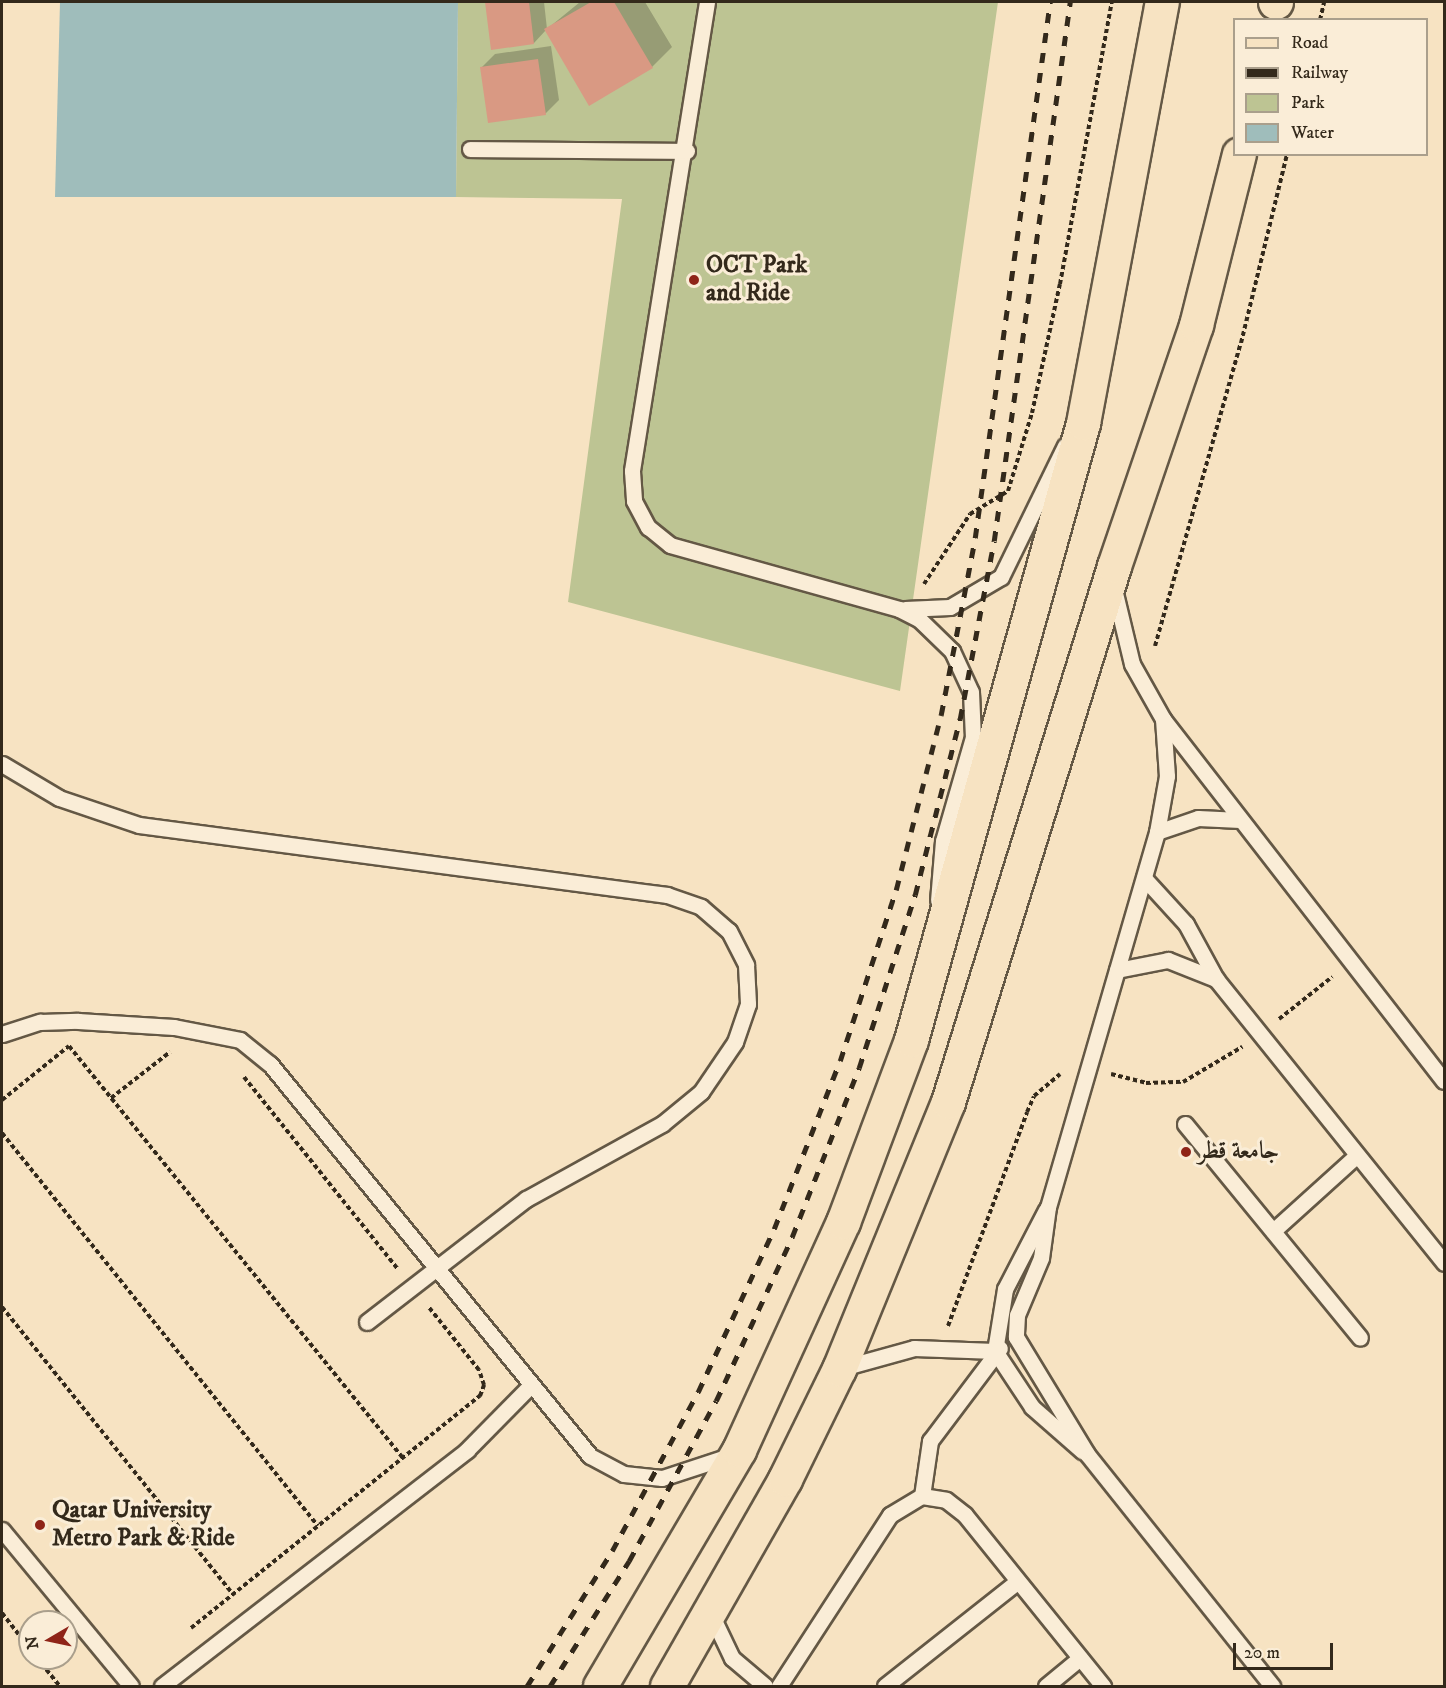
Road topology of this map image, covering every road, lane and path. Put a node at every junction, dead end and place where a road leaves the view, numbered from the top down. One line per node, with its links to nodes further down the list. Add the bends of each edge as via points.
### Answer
1 (707, 2): 9 (lane)
2 (1112, 2): 14 (path, via 1060,284 1032,413 1008,491 970,514)
3 (1162, 2): 12 (main road)
4 (1276, 2): 6 (main road)
5 (1324, 2): 7 (path)
6 (1272, 18)
7 (1320, 18)
8 (470, 149): 9 (lane)
9 (687, 151): 14 (lane, via 632,471 640,515 658,537 684,551)
10 (1238, 156): 13 (main road, via 1196,325)
11 (1287, 156): 15 (path, via 1240,343)
12 (1083, 423): 14 (lane, via 1049,473 1013,561 1001,577 950,607); 21 (main road)
13 (1114, 566): 15 (lane, via 1118,617); 47 (main road, via 965,1052)
14 (903, 609): 21 (lane, via 952,651 971,692 974,715 973,737 943,841)
15 (1143, 687): 16 (lane)
16 (1163, 719): 18 (lane); 19 (lane, via 1167,776)
17 (2, 764): 39 (lane, via 59,798 139,825 667,895 701,907 729,931 746,965 748,1004 735,1042 701,1092 662,1124 525,1198)
18 (1240, 820): 19 (lane, via 1197,818); 22 (lane)
19 (1157, 832): 20 (lane)
20 (1144, 878): 23 (lane); 24 (lane, via 1186,924)
21 (940, 948): 49 (main road, via 843,1222)
22 (1352, 964): 26 (path); 30 (lane)
23 (1117, 970): 24 (lane, via 1168,960); 29 (lane)
24 (1216, 979): 26 (lane)
25 (2, 1034): 39 (lane, via 40,1022 68,1020 174,1027 240,1040 270,1064)
26 (1260, 1034): 29 (path, via 1213,1069 1183,1082 1146,1083); 35 (lane)
27 (176, 1050): 31 (path)
28 (237, 1068): 40 (path)
29 (1088, 1068): 36 (lane); 45 (path, via 1058,1074 1034,1096)
30 (1444, 1081)
31 (111, 1098): 32 (path, via 69,1046); 51 (path)
32 (2, 1100)
33 (1185, 1124): 37 (lane)
34 (2, 1133): 53 (path)
35 (1357, 1155): 37 (lane); 38 (lane)
36 (1048, 1207): 43 (lane, via 1041,1258 1017,1315); 46 (lane, via 1005,1289)
37 (1273, 1231): 44 (lane)
38 (1444, 1263)
39 (434, 1267): 40 (lane); 48 (lane)
40 (411, 1286): 42 (lane); 51 (path, via 479,1370 484,1385 480,1396)
41 (2, 1307): 56 (path)
42 (367, 1322)
43 (1016, 1337): 46 (lane); 50 (lane)
44 (1360, 1338)
45 (941, 1347): 46 (lane); 47 (lane, via 875,1356)
46 (995, 1351): 50 (lane, via 1032,1407); 52 (lane, via 930,1441)
47 (839, 1369): 58 (main road)
48 (529, 1387): 49 (lane, via 576,1444 624,1474 681,1476); 65 (lane, via 467,1450 211,1654)
49 (739, 1450): 66 (main road)
50 (1087, 1455): 73 (lane)
51 (403, 1458): 53 (path)
52 (922, 1497): 55 (lane, via 957,1507); 69 (lane, via 890,1515)
53 (318, 1526): 56 (path)
54 (2, 1530): 64 (lane)
55 (1018, 1581): 61 (lane); 70 (lane)
56 (233, 1594): 59 (path)
57 (2, 1613): 60 (path)
58 (711, 1614): 67 (main road); 68 (lane, via 732,1658)
59 (191, 1628)
60 (18, 1634)
61 (1080, 1658): 71 (lane); 72 (lane)
62 (47, 1670): 63 (path)
63 (60, 1686)
64 (131, 1686)
65 (162, 1686)
66 (600, 1686)
67 (667, 1686)
68 (765, 1686)
69 (779, 1686)
70 (885, 1686)
71 (1046, 1686)
72 (1103, 1686)
73 (1272, 1686)

